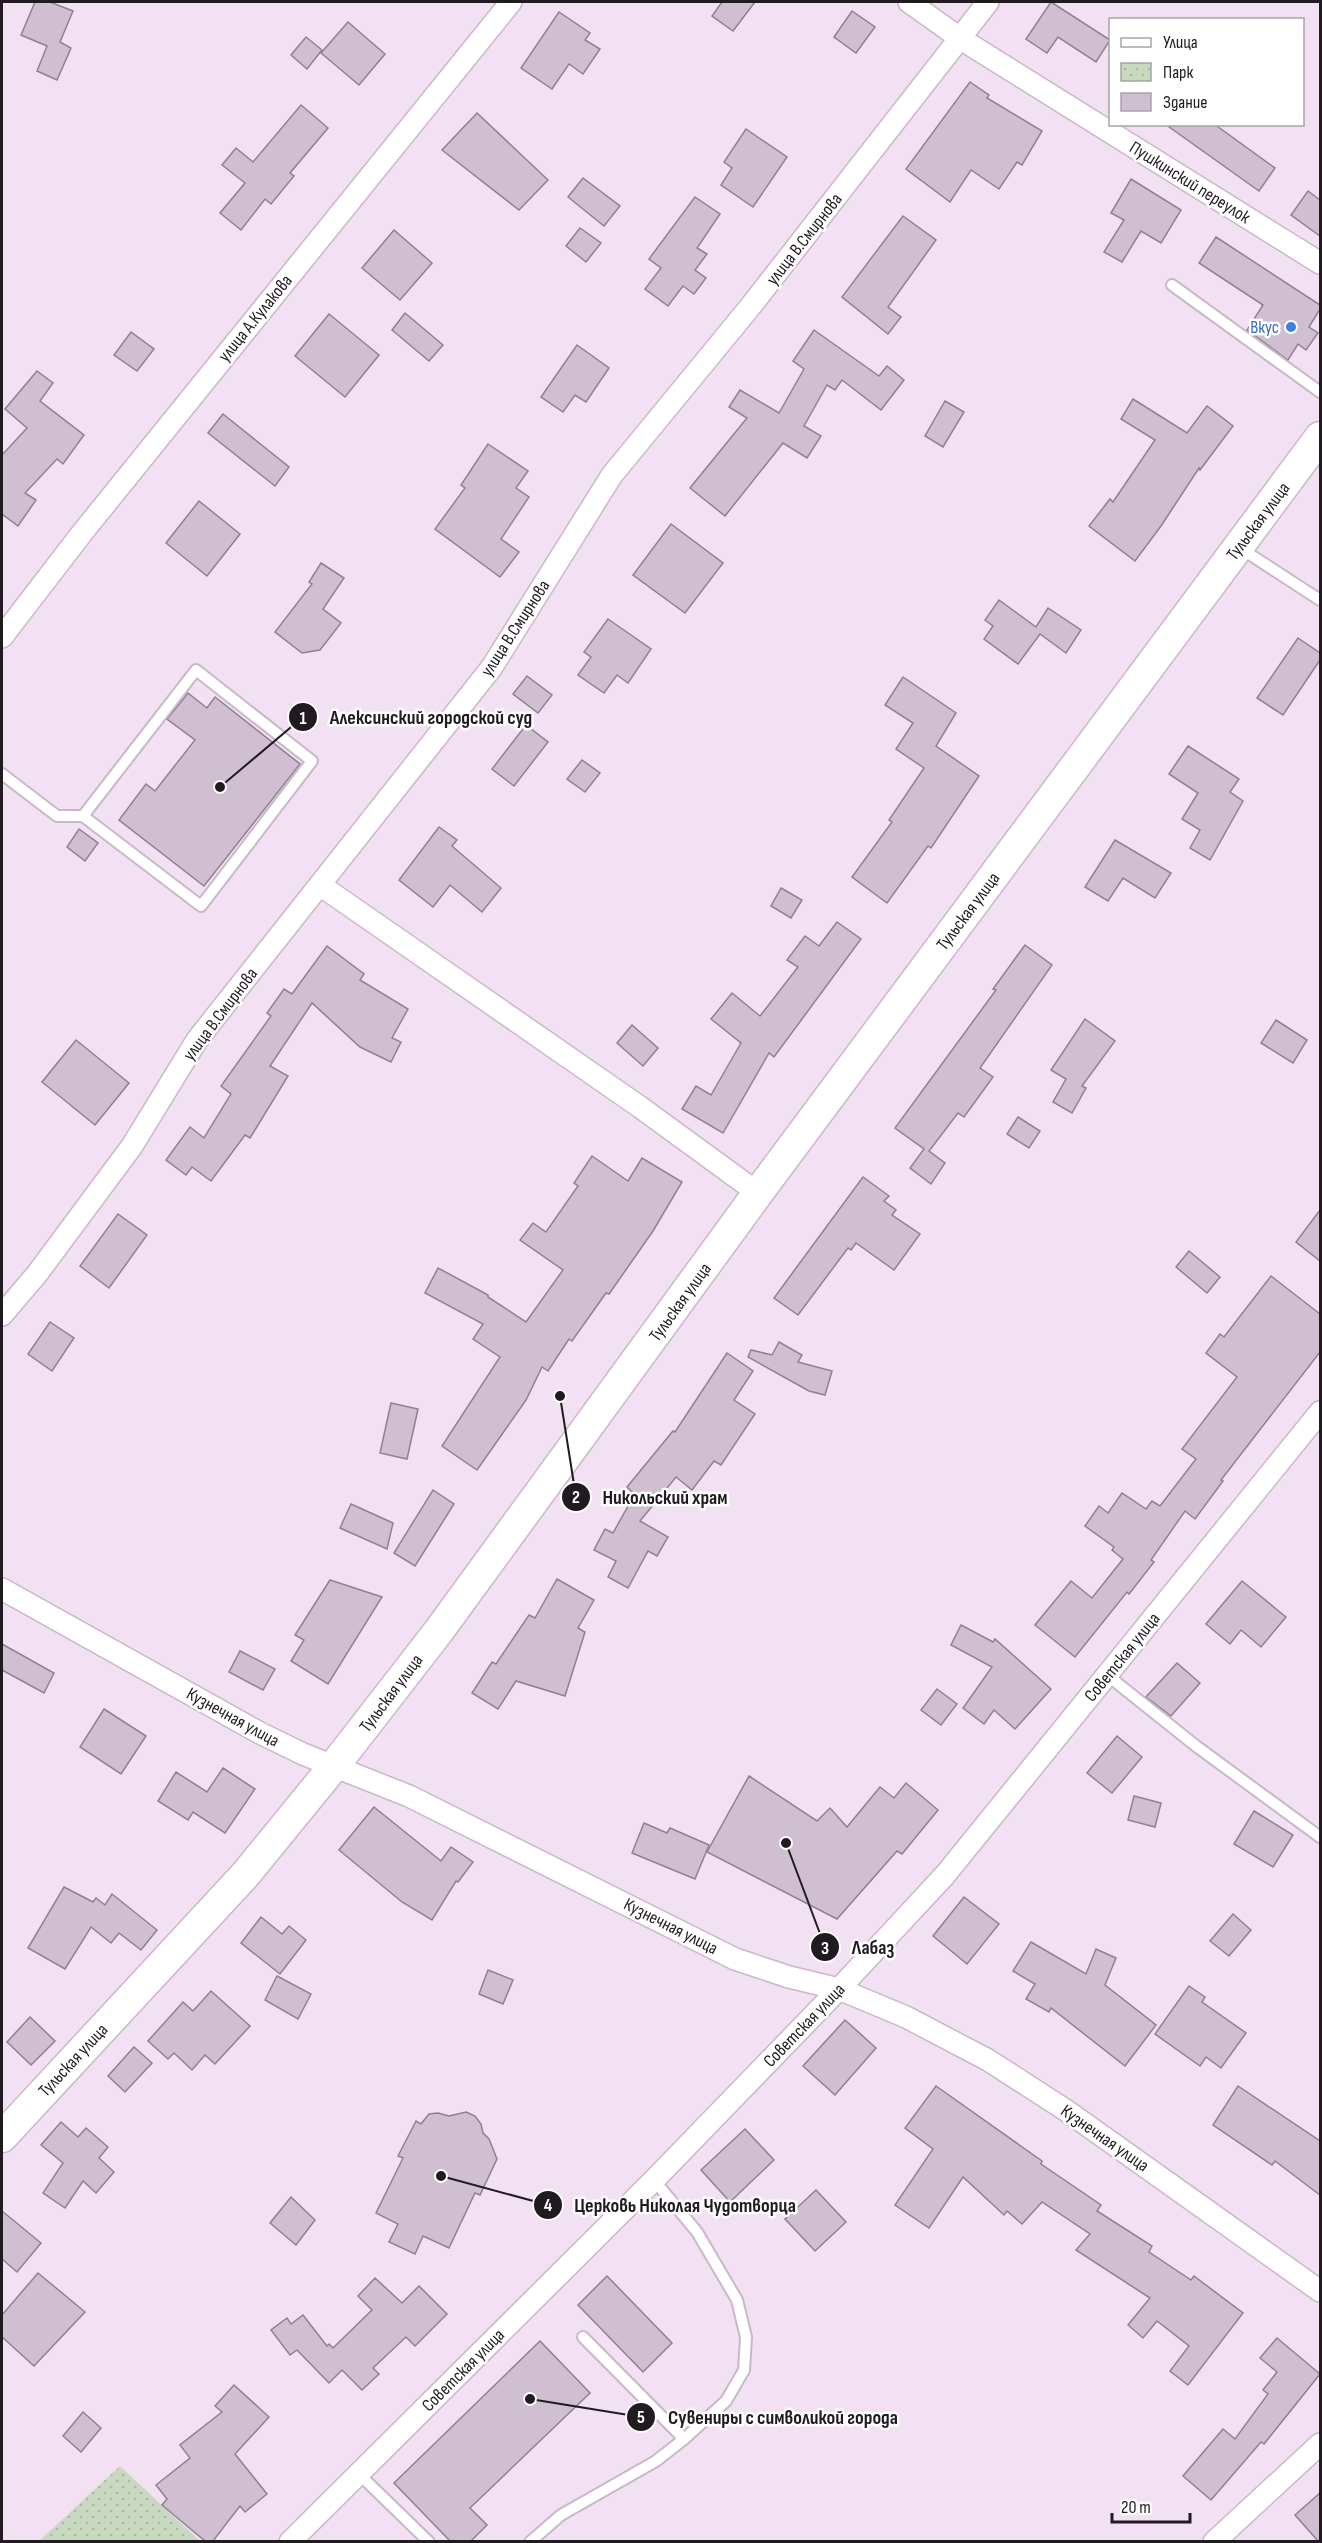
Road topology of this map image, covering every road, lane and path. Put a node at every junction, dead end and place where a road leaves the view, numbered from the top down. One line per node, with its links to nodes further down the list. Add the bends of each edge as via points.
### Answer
1 (511, 2): 11 (street, улица А.Кулакова)
2 (909, 2): 4 (street, Пушкинский переулок)
3 (988, 2): 4 (street, улица В.Смирнова)
4 (961, 39): 5 (street, Пушкинский переулок); 14 (street, улица В.Смирнова, via 612,475 492,667)
5 (1320, 263)
6 (1172, 285): 7 (lane)
7 (1320, 392)
8 (1320, 437): 9 (main road, Тульская улица)
9 (1238, 547): 10 (lane); 15 (main road, Тульская улица)
10 (1320, 600)
11 (2, 637)
12 (2, 774): 13 (lane, via 57,816)
13 (82, 816): 13 (lane, via 196,670 312,761 201,906)
14 (320, 885): 15 (street); 16 (street, улица В.Смирнова, via 197,1040 132,1146)
15 (758, 1193): 20 (main road, Тульская улица, via 452,1613)
16 (2, 1315)
17 (1320, 1412): 19 (street, Советская улица)
18 (2, 1589): 20 (street, Кузнечная улица, via 260,1733)
19 (1107, 1676): 21 (lane); 22 (street, Советская улица, via 945,1875)
20 (334, 1766): 22 (street, Кузнечная улица, via 409,1796 735,1959); 23 (main road, Тульская улица, via 245,1875)
21 (1320, 1837)
22 (839, 1989): 24 (street, Советская улица); 25 (street, Кузнечная улица, via 906,2017 998,2067 1067,2111)
23 (2, 2137)
24 (654, 2180): 27 (lane, via 697,2232 737,2300 746,2337 744,2370 726,2401); 29 (street, Советская улица)
25 (1320, 2291)
26 (583, 2337): 27 (lane)
27 (684, 2439): 32 (lane, via 656,2461 561,2515)
28 (1320, 2444): 33 (street)
29 (359, 2474): 30 (street, Советская улица); 31 (lane)
30 (290, 2541)
31 (429, 2541)
32 (530, 2541)
33 (1214, 2541)

